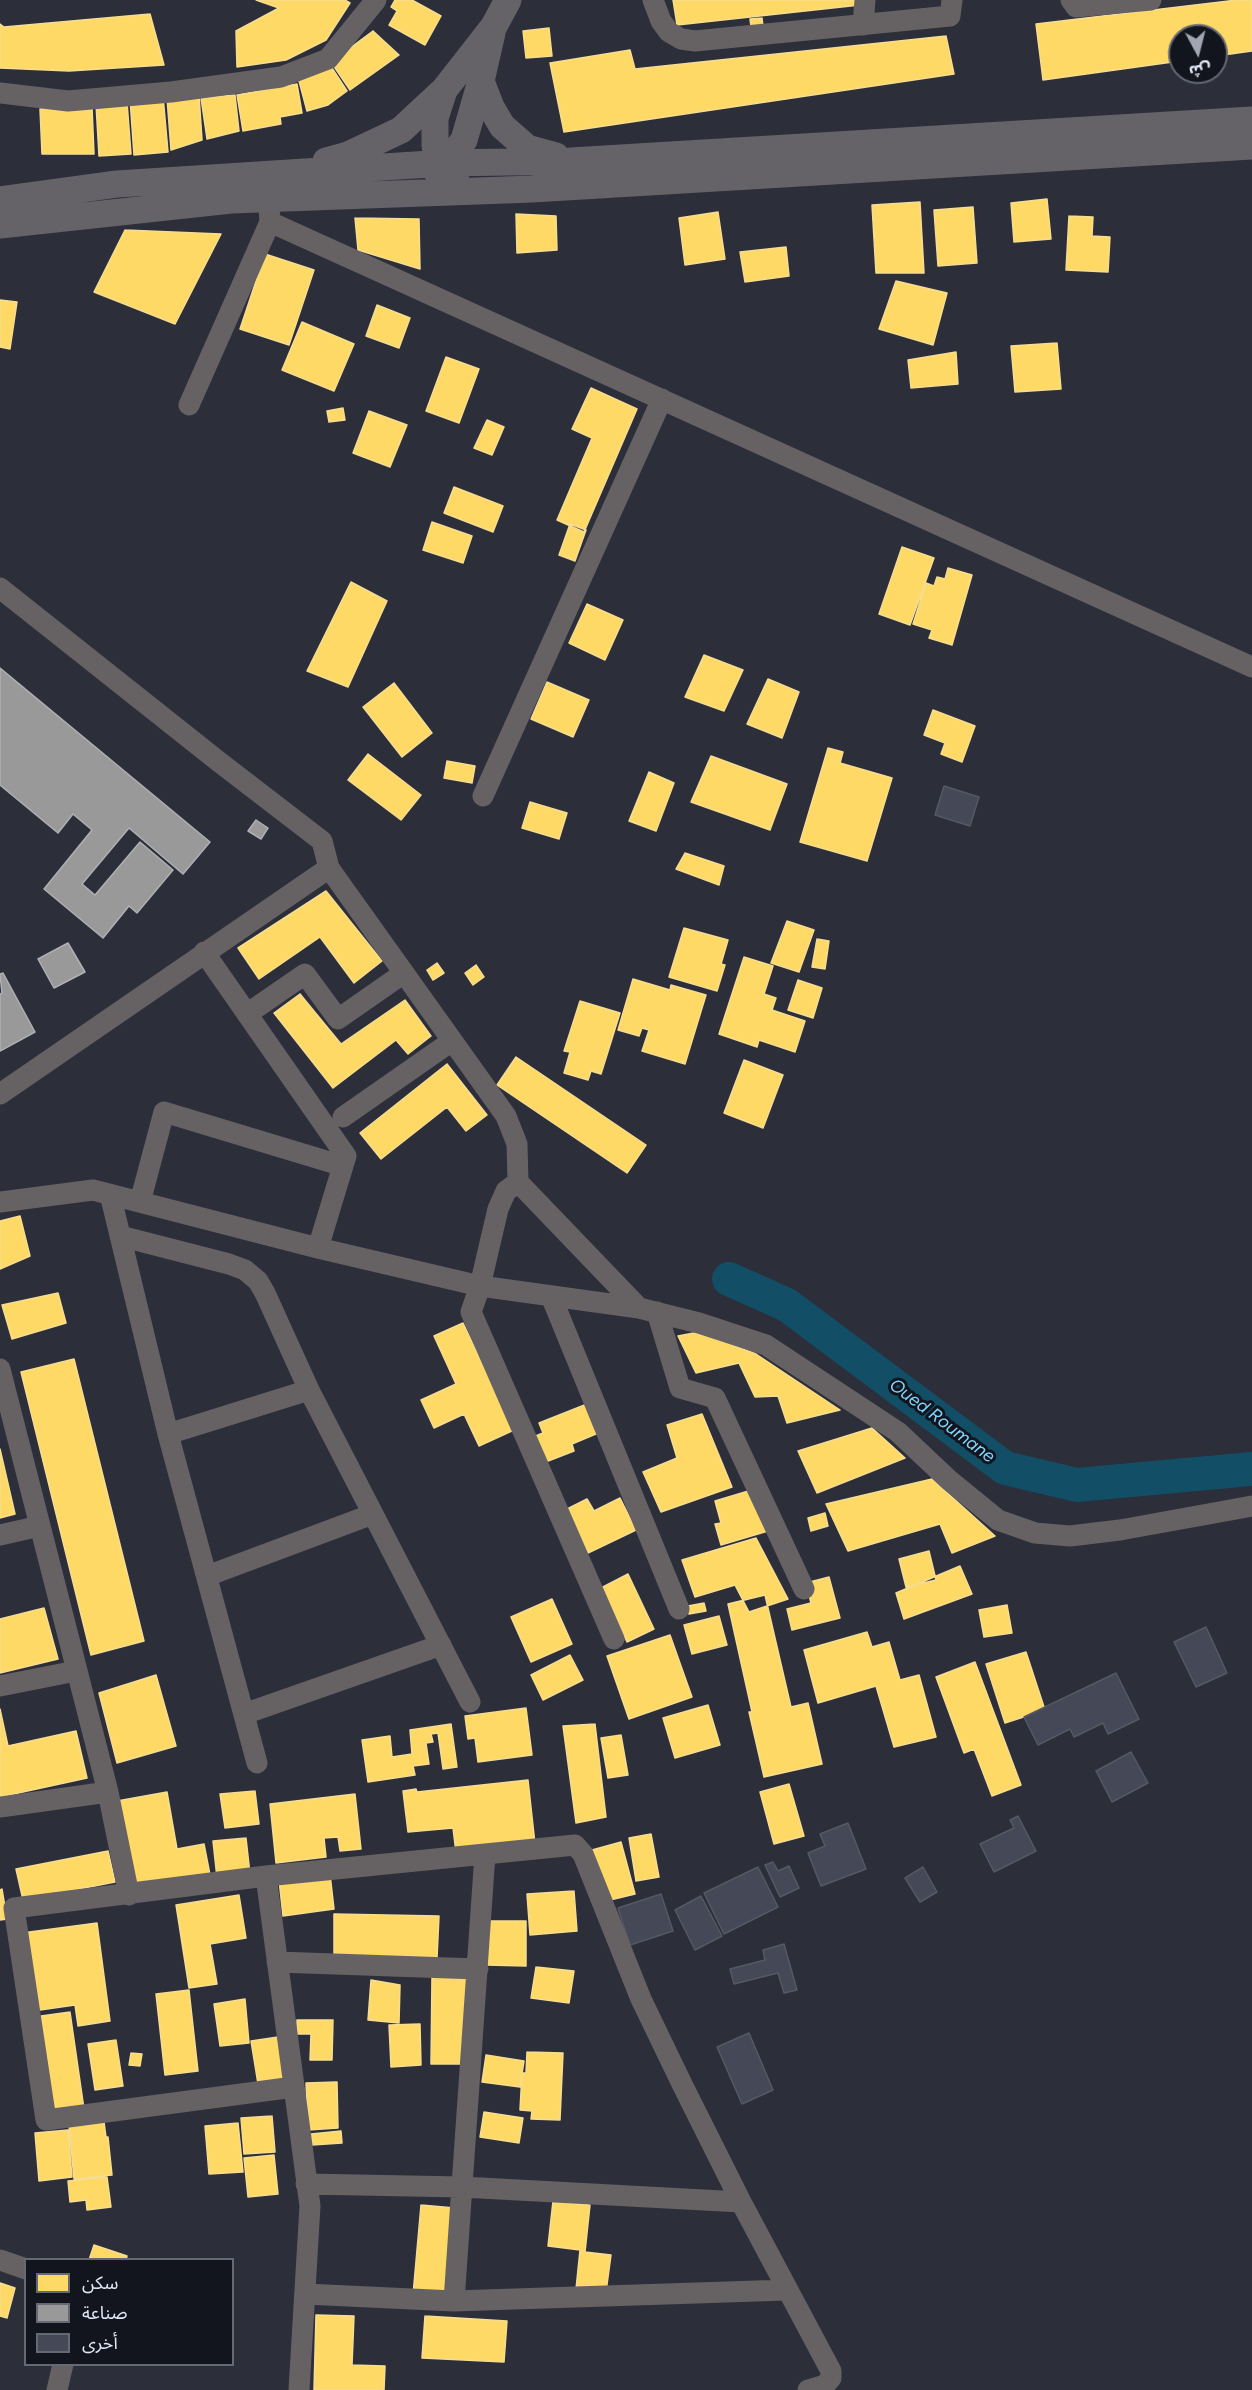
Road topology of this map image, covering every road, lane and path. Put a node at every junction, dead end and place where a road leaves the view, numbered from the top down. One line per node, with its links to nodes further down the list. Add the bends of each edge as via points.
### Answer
1 (376, 0): 12 (street, via 328,59 281,77 68,101)
2 (508, 0): 9 (main road)
3 (653, 0): 8 (street, via 669,32 695,41)
4 (864, 0): 8 (street)
5 (952, 0): 8 (street, via 950,16)
6 (1071, 0): 7 (street, via 1076,7)
7 (1151, 0)
8 (863, 25)
9 (494, 26): 10 (main road); 11 (main road)
10 (481, 81): 15 (main road, via 502,126 527,148); 16 (main road, via 464,140)
11 (444, 90): 16 (main road, via 435,118 435,146); 21 (main road, via 401,130)
12 (0, 93)
13 (1252, 120): 15 (main road)
14 (1252, 146): 17 (main road)
15 (571, 161): 16 (main road)
16 (446, 163): 17 (main road); 19 (main road); 21 (main road)
17 (477, 191): 19 (main road)
18 (0, 193): 20 (street)
19 (423, 193): 21 (main road)
20 (33, 195): 21 (main road, via 117,184); 22 (main road)
21 (269, 198): 23 (main road); 24 (street); 25 (street)
22 (0, 200)
23 (0, 225)
24 (662, 399): 27 (street); 28 (street)
25 (189, 405)
26 (0, 588): 29 (street, via 322,841)
27 (1252, 667)
28 (483, 796)
29 (329, 868): 30 (street); 31 (street)
30 (204, 952): 32 (street); 34 (street)
31 (404, 973): 32 (street, via 338,1018 305,974); 33 (street)
32 (247, 1014): 36 (street, via 346,1156)
33 (452, 1041): 35 (street); 37 (street, via 506,1116 517,1144)
34 (0, 1094)
35 (343, 1117)
36 (343, 1166): 40 (street, via 164,1112); 42 (street)
37 (518, 1182): 43 (street, via 506,1191 498,1209); 45 (street)
38 (110, 1194): 39 (street, via 93,1190); 40 (street); 41 (street)
39 (0, 1202)
40 (140, 1202): 42 (street)
41 (120, 1236): 47 (street, via 245,1270 265,1293); 48 (street)
42 (318, 1248): 43 (street)
43 (480, 1286): 44 (street); 56 (street, via 471,1312)
44 (551, 1296): 45 (street); 55 (street)
45 (648, 1310): 49 (street, via 766,1345 898,1432 998,1520 1035,1533 1070,1536 1120,1530); 54 (street, via 680,1388 716,1398)
46 (0, 1369): 51 (street)
47 (309, 1390): 48 (street); 50 (street)
48 (168, 1434): 53 (street)
49 (1252, 1506)
50 (373, 1514): 53 (street); 57 (street)
51 (40, 1526): 52 (street); 58 (street)
52 (0, 1535)
53 (207, 1576): 61 (street)
54 (804, 1589)
55 (679, 1609)
56 (614, 1640)
57 (441, 1645): 60 (street); 61 (street)
58 (76, 1671): 59 (street); 63 (street)
59 (0, 1686)
60 (470, 1702)
61 (244, 1714): 62 (street)
62 (257, 1763)
63 (108, 1792): 64 (street); 67 (street)
64 (0, 1807)
65 (485, 1854): 66 (street); 69 (street); 73 (street, via 575,1845 580,1848 641,1999)
66 (266, 1876): 67 (street); 68 (street)
67 (129, 1895): 70 (street, via 14,1908 46,2120)
68 (277, 1962): 69 (street); 70 (street)
69 (478, 1969): 72 (street)
70 (294, 2087): 71 (street)
71 (306, 2184): 72 (street); 77 (street, via 310,2206)
72 (462, 2187): 73 (street); 78 (street)
73 (741, 2202): 76 (street)
74 (0, 2260): 75 (street)
75 (24, 2268)
76 (787, 2290): 78 (street); 82 (street, via 831,2371 825,2385)
77 (305, 2294): 78 (street); 81 (street)
78 (454, 2301)
79 (63, 2366): 80 (street)
80 (57, 2390)
81 (299, 2390)
82 (808, 2390)

